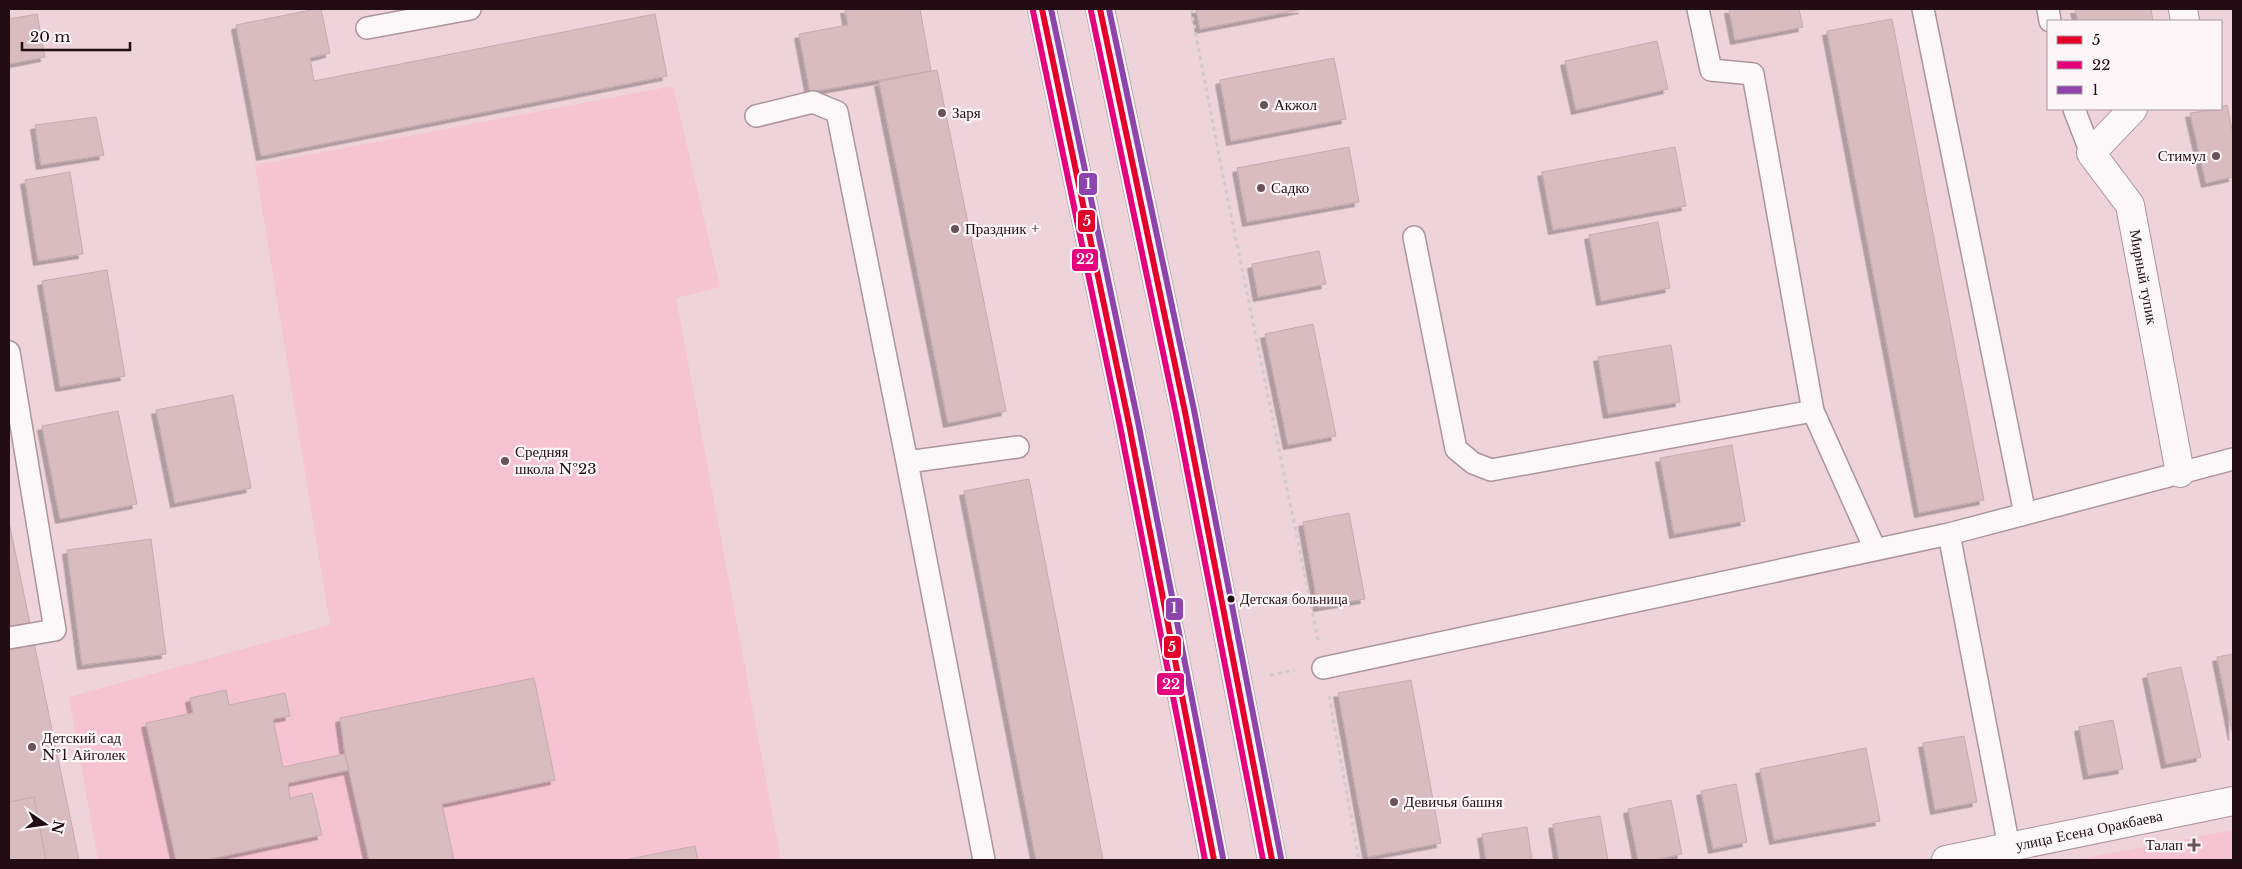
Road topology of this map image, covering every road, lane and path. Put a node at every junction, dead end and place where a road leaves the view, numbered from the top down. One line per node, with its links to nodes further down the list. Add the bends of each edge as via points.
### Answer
1 (470, 9): 7 (lane)
2 (1042, 9): 29 (main road, via 1131,433)
3 (1100, 9): 24 (main road)
4 (1191, 9): 23 (path)
5 (1698, 9): 14 (lane, via 1711,70 1754,74)
6 (1923, 9): 19 (lane)
7 (367, 28)
8 (2074, 110): 11 (lane)
9 (2132, 110): 11 (street)
10 (756, 116): 17 (lane, via 813,102 838,112)
11 (2091, 153): 18 (street, Мирный тупик, via 2130,205)
12 (1414, 237): 14 (lane, via 1456,449 1473,463 1491,470)
13 (9, 352): 22 (lane, via 55,630)
14 (1813, 411): 21 (lane)
15 (1018, 447): 17 (lane)
16 (2233, 459): 18 (lane)
17 (907, 462): 28 (lane)
18 (2180, 473): 19 (lane)
19 (2025, 514): 20 (lane)
20 (1949, 534): 21 (lane); 26 (lane)
21 (1875, 549): 23 (lane)
22 (9, 638)
23 (1324, 668): 24 (path, via 1289,670); 31 (path)
24 (1238, 682): 30 (main road)
25 (2233, 802): 26 (street, улица Есена Оракбаева)
26 (2009, 847): 27 (street, улица Есена Оракбаева)
27 (1980, 857): 32 (street, улица Есена Оракбаева)
28 (984, 860)
29 (1214, 860)
30 (1272, 860)
31 (1358, 860)
32 (1946, 860)

